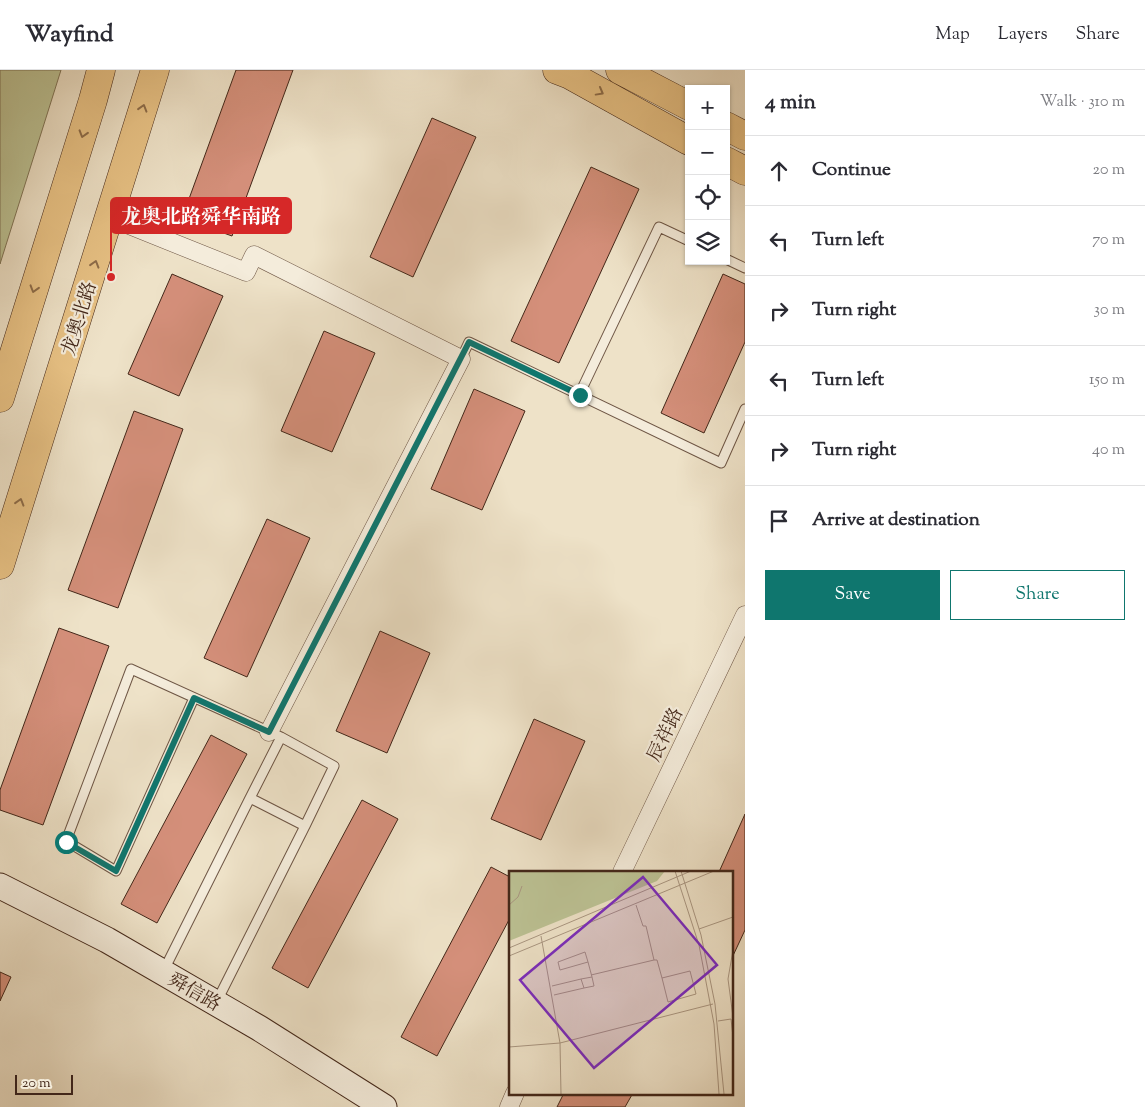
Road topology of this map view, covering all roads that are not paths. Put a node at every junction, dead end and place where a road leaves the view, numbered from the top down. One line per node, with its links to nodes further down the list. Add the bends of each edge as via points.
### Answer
1 (101, 70): 17 (main road, one-way to 17)
2 (155, 70): 11 (main road, 龙奥北路, one-way to 2)
3 (557, 70): 8 (main road, one-way to 8)
4 (620, 70): 5 (main road)
5 (685, 104)
6 (730, 128): 7 (main road)
7 (745, 136)
8 (685, 138)
9 (730, 163): 10 (main road)
10 (745, 172)
11 (109, 217): 15 (street, via 246,272 254,255); 19 (main road, 龙奥北路, one-way to 11)
12 (685, 239): 16 (lane, via 659,227)
13 (730, 261): 14 (lane)
14 (745, 268)
15 (461, 358): 16 (lane, via 469,342); 22 (street)
16 (580, 395): 18 (lane, via 721,463)
17 (0, 398)
18 (745, 410)
19 (0, 565)
20 (745, 615): 25 (street, 辰祥路)
21 (194, 698): 21 (lane, via 116,871 66,842 131,669); 22 (lane)
22 (275, 735): 23 (lane); 24 (lane, via 334,766)
23 (250, 798): 24 (lane); 27 (lane)
24 (305, 826): 28 (lane)
25 (622, 871)
26 (0, 886): 27 (street, 舜信路, via 107,940)
27 (163, 973): 28 (street, 舜信路)
28 (216, 1003): 30 (street, 舜信路)
29 (514, 1094): 31 (street)
30 (384, 1107)
31 (508, 1107)

